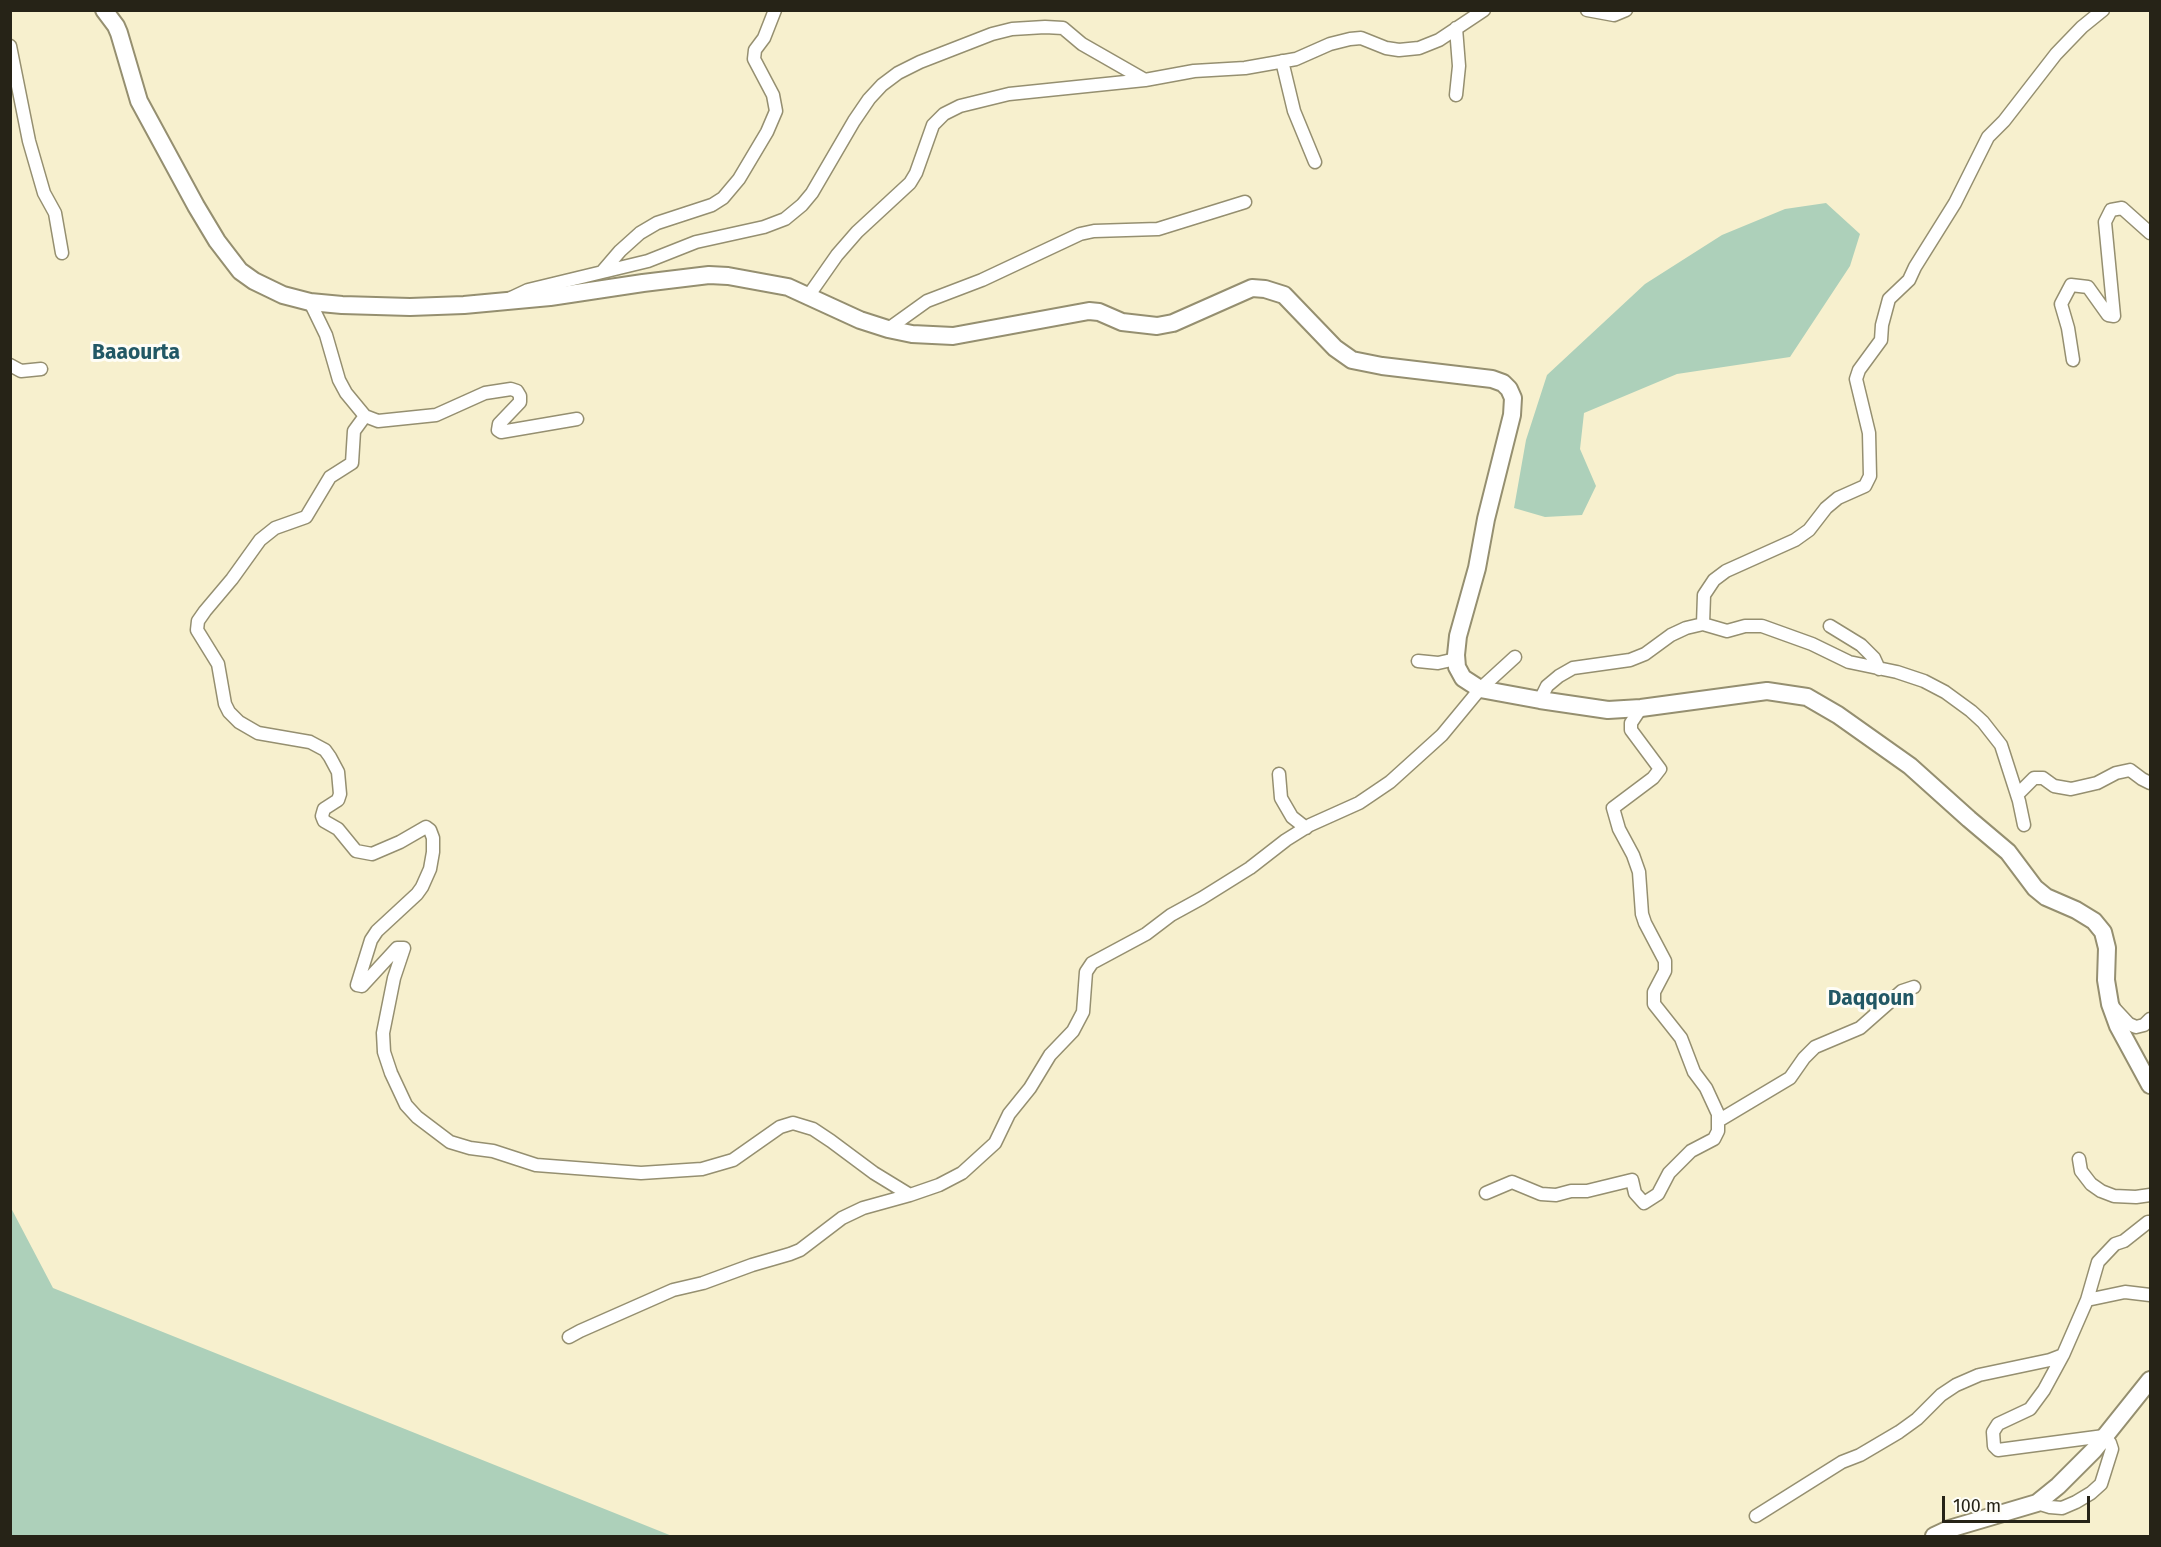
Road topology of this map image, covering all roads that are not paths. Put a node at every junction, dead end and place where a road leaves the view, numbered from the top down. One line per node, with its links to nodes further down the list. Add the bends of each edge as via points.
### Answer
1 (104, 10): 7 (main road)
2 (775, 10): 17 (street, via 754,59 773,95 776,111 740,179 712,205 657,223 640,233)
3 (1587, 10): 4 (street, via 1614,15)
4 (1626, 10)
5 (2103, 10): 27 (street, via 2056,54 1988,136 1955,203 1909,280 1889,299 1881,340 1856,379 1869,433 1870,476 1865,486 1838,498 1795,540 1714,580 1704,595)
6 (1476, 13): 8 (street)
7 (117, 18): 19 (main road, via 139,102 217,241 240,271 254,281)
8 (1456, 28): 10 (street, via 1419,48 1399,50 1361,38 1350,39); 12 (street)
9 (10, 46): 16 (street, via 29,141 44,194 55,213)
10 (1282, 61): 11 (street); 13 (street, via 1294,111)
11 (1145, 80): 17 (street, via 1082,44 1063,28 1012,29 992,34 920,62 882,85 854,121 812,193 785,219); 18 (street, via 1009,94 944,114 933,125 910,183 857,232)
12 (1456, 95)
13 (1315, 162)
14 (1245, 202): 21 (street, via 1158,229 1080,234 927,301)
15 (2151, 233): 22 (street, via 2122,208 2111,210 2105,222 2114,316 2108,315 2088,287 2071,285 2061,304)
16 (62, 253)
17 (602, 272): 20 (street, via 528,290)
18 (809, 295): 20 (main road, via 770,282 710,275); 21 (main road)
19 (310, 302): 20 (main road, via 374,307); 25 (street, via 327,335 339,380)
20 (499, 303)
21 (888, 329): 30 (main road, via 953,336 1089,311 1122,322 1157,326 1173,323 1252,288 1265,289 1284,295 1335,348 1352,360 1503,383 1513,398 1512,415 1458,636)
22 (2073, 360)
23 (10, 365): 24 (street, via 21,371)
24 (41, 369)
25 (365, 417): 26 (street, via 378,421 436,414 485,393 511,389 517,391 520,402 499,424 501,432); 48 (street, via 354,432 352,463 330,477 306,517 275,528 260,540 204,611 197,630 218,664 229,712 258,733 310,742 325,750 334,762 340,794 322,816 356,851 378,852 426,827 432,833 432,862 422,887 377,931 357,985 362,986 397,948 404,948 383,1033 390,1073 406,1105 459,1146 493,1151 543,1167 617,1172 718,1166 780,1127 801,1124)
26 (577, 419)
27 (1702, 624): 32 (street, via 1727,631 1762,626 1849,662); 34 (street, via 1671,635 1630,660 1573,668 1547,686)
28 (1830, 626): 32 (street, via 1861,645)
29 (1515, 657): 33 (street)
30 (1456, 659): 31 (street, via 1438,663); 33 (main road, via 1463,678)
31 (1418, 661)
32 (1879, 669): 38 (street, via 1924,681 1983,722 2001,745)
33 (1480, 689): 34 (main road); 40 (street, via 1442,735 1390,782 1359,803)
34 (1540, 700): 35 (main road, via 1608,710)
35 (1641, 708): 42 (main road, via 1767,691 1808,697 1838,715 1910,766 2008,852 2034,888 2094,921 2103,932 2107,948); 45 (street, via 1631,730 1660,769 1613,808 1639,872 1645,923 1665,961 1654,1004 1681,1038 1694,1072 1713,1100)
36 (1279, 774): 40 (street, via 1281,798 1292,817)
37 (2151, 783): 38 (street, via 2130,770 2072,789 2034,778)
38 (2017, 795): 39 (street)
39 (2024, 825)
40 (1306, 828): 48 (street, via 1146,934 1092,963 1086,972 1081,1019 1050,1055 994,1143 962,1173)
41 (1914, 987): 45 (street, via 1902,991 1860,1028 1815,1047 1790,1078)
42 (2110, 1004): 43 (street, via 2120,1017 2136,1027); 44 (main road)
43 (2151, 1019)
44 (2151, 1085)
45 (1718, 1121): 47 (street, via 1714,1139 1691,1151 1669,1173 1658,1194 1644,1203 1635,1193 1632,1180 1556,1195 1541,1194 1512,1182)
46 (2079, 1159): 49 (street, via 2081,1171 2101,1191 2114,1196)
47 (1486, 1193)
48 (910, 1195): 53 (street, via 842,1218 800,1250 673,1290)
49 (2151, 1195)
50 (2148, 1222): 52 (street, via 2115,1244 2098,1262)
51 (2151, 1295): 52 (street, via 2125,1292)
52 (2086, 1300): 54 (street)
53 (569, 1337)
54 (2063, 1355): 56 (street, via 2030,1409 1998,1424 1993,1432 1994,1446 1998,1450); 58 (street, via 1979,1375 1956,1385 1899,1432 1842,1462)
55 (2151, 1380): 56 (main road)
56 (2104, 1436): 57 (main road); 57 (street, via 2112,1449 2101,1484 2062,1508)
57 (2037, 1503): 59 (main road)
58 (1756, 1516)
59 (1934, 1536)

